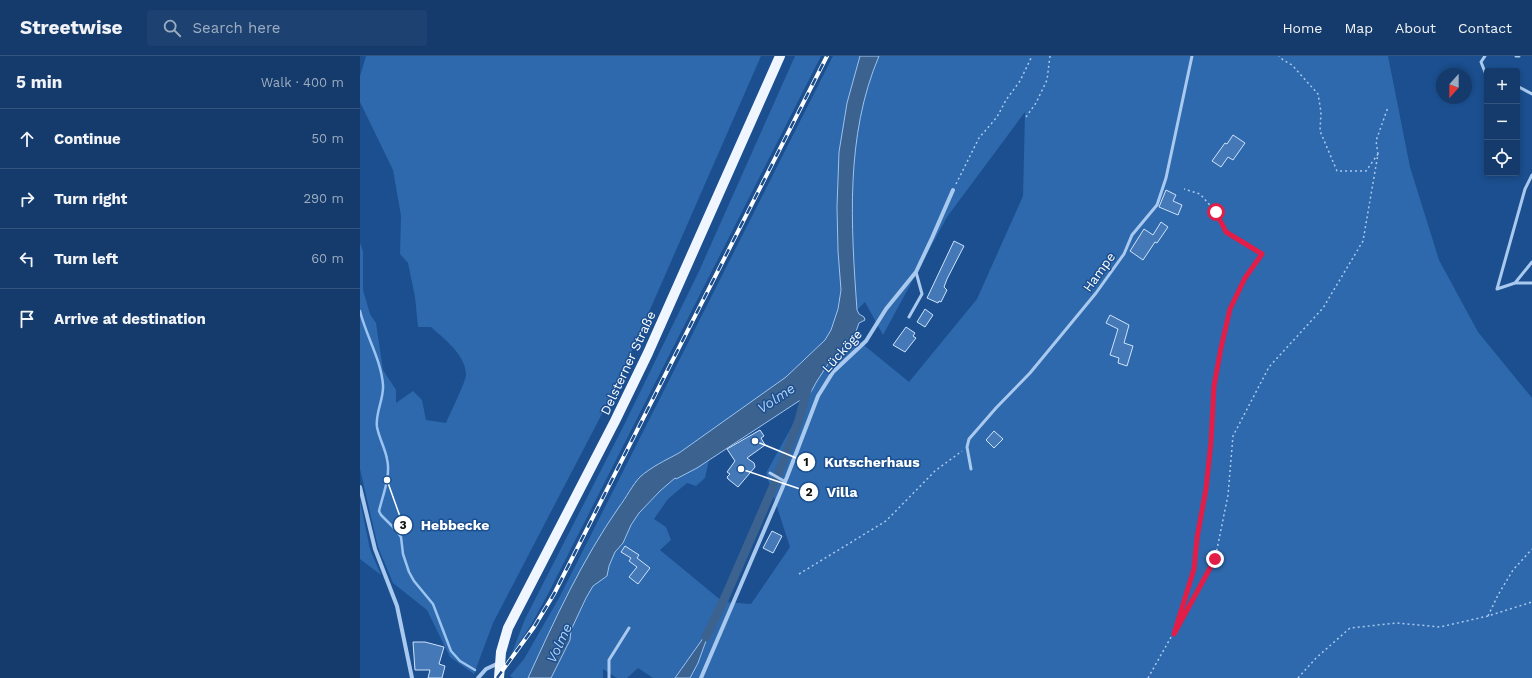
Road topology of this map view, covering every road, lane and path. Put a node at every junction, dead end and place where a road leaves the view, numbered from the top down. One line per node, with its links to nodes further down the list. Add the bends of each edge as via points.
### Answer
1 (780, 56): 32 (main road, Delsterner Straße, via 648,353 508,628)
2 (1032, 56): 15 (path, via 1020,81 997,117 979,138)
3 (1050, 56): 11 (path, via 1047,80)
4 (1192, 56): 21 (lane, Hampe, via 1166,178 1157,205 1132,235 1124,254 1096,294 1030,373 996,408 970,439)
5 (1279, 56): 12 (path, via 1292,65 1318,94 1321,112 1320,131 1337,171 1366,171)
6 (1485, 56): 7 (lane, via 1481,62)
7 (1484, 70)
8 (1520, 88): 9 (lane)
9 (1532, 94)
10 (1388, 106): 12 (path, via 1376,141)
11 (1026, 117)
12 (1378, 154): 31 (path, via 1363,241 1323,308 1269,367 1233,436 1228,495 1215,559)
13 (1532, 175): 18 (lane, via 1525,189 1497,289)
14 (1184, 189): 31 (path, via 1200,194 1216,212 1226,232 1262,254 1245,278 1230,309 1214,386 1206,489 1194,569)
15 (953, 190): 17 (street, Lücköge)
16 (1532, 262): 18 (lane)
17 (916, 272): 20 (lane, via 922,294); 24 (street, Lücköge, via 886,309 866,341 833,372 818,396)
18 (1515, 283): 19 (lane)
19 (1532, 283)
20 (908, 317)
21 (967, 447): 22 (lane); 27 (path, via 935,471 886,520)
22 (970, 468)
23 (770, 473): 24 (lane)
24 (784, 481): 37 (street, Lücköge)
25 (360, 487): 33 (street, via 375,549 397,606)
26 (1532, 549): 29 (path, via 1513,570)
27 (799, 574)
28 (1532, 602): 29 (path)
29 (1488, 616): 39 (path, via 1440,627 1397,623 1350,628)
30 (629, 628): 36 (lane, via 609,660)
31 (1174, 634): 38 (path)
32 (500, 663): 34 (street, via 486,669); 35 (main road, Delsterner Straße)
33 (412, 678)
34 (478, 678)
35 (499, 678)
36 (610, 678)
37 (701, 678)
38 (1148, 678)
39 (1298, 678)

